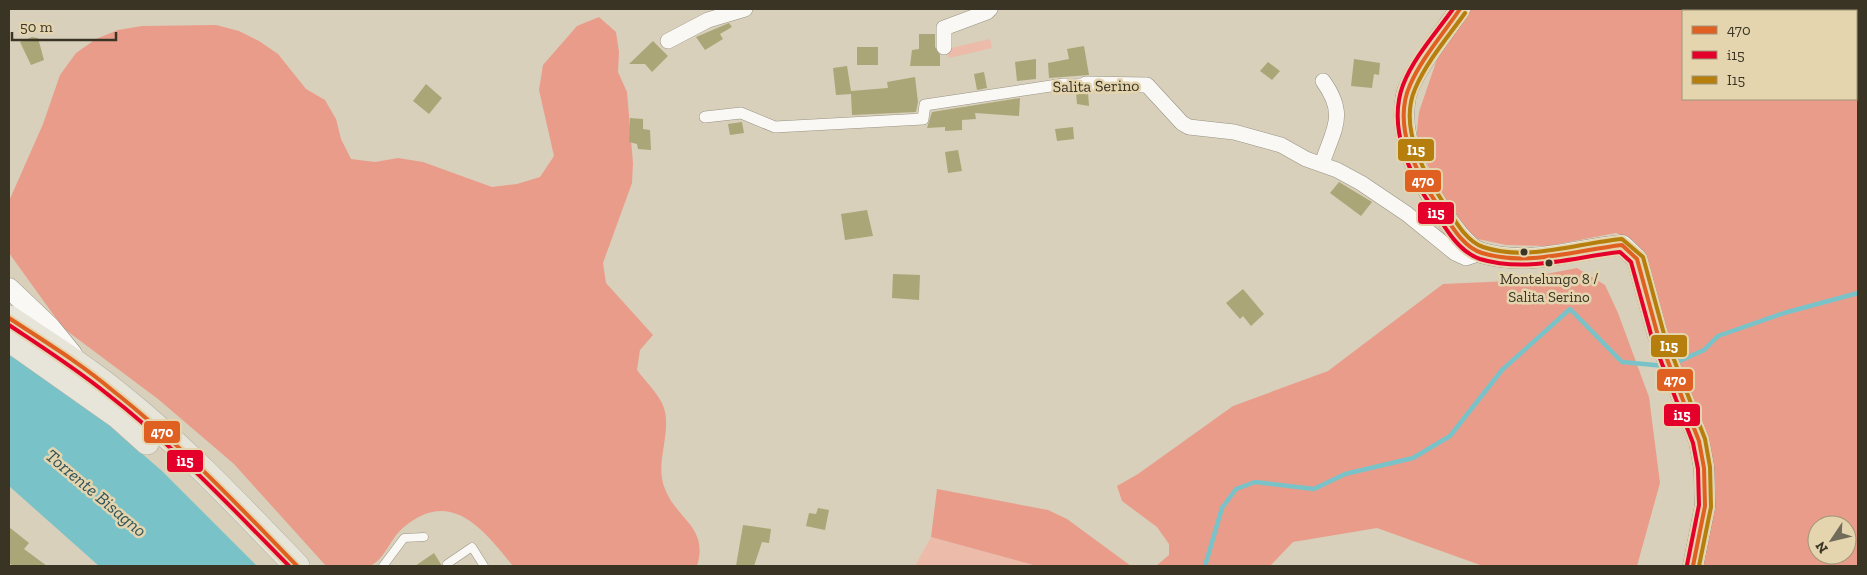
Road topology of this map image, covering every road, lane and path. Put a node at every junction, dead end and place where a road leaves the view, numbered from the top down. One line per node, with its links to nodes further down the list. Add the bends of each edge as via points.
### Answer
1 (744, 9): 4 (street, via 708,20)
2 (990, 9): 5 (street, via 944,28)
3 (1460, 9): 10 (street, via 1406,95 1404,119 1406,142 1424,182 1456,232)
4 (668, 41)
5 (944, 47)
6 (1323, 82): 9 (street, via 1335,99 1338,124)
7 (1086, 84): 8 (street, Salita Serino, via 1064,84 925,105 923,119 776,127 741,113); 9 (street, Salita Serino, via 1147,85 1189,127 1234,132 1281,146)
8 (705, 117)
9 (1322, 164): 10 (street, Salita Serino, via 1369,188 1455,253 1466,258)
10 (1481, 253): 21 (street, via 1557,257 1591,248 1622,245 1637,259 1658,336 1699,441 1704,468 1705,506)
11 (9, 287): 14 (street, via 50,327)
12 (9, 318): 14 (main road)
13 (9, 339): 17 (main road, via 118,416 187,477)
14 (81, 365): 18 (main road, via 126,400 187,456)
15 (424, 537): 19 (lane, via 404,538)
16 (447, 564): 20 (lane, via 472,547)
17 (273, 566)
18 (296, 566)
19 (383, 566)
20 (484, 566)
21 (1693, 566)

